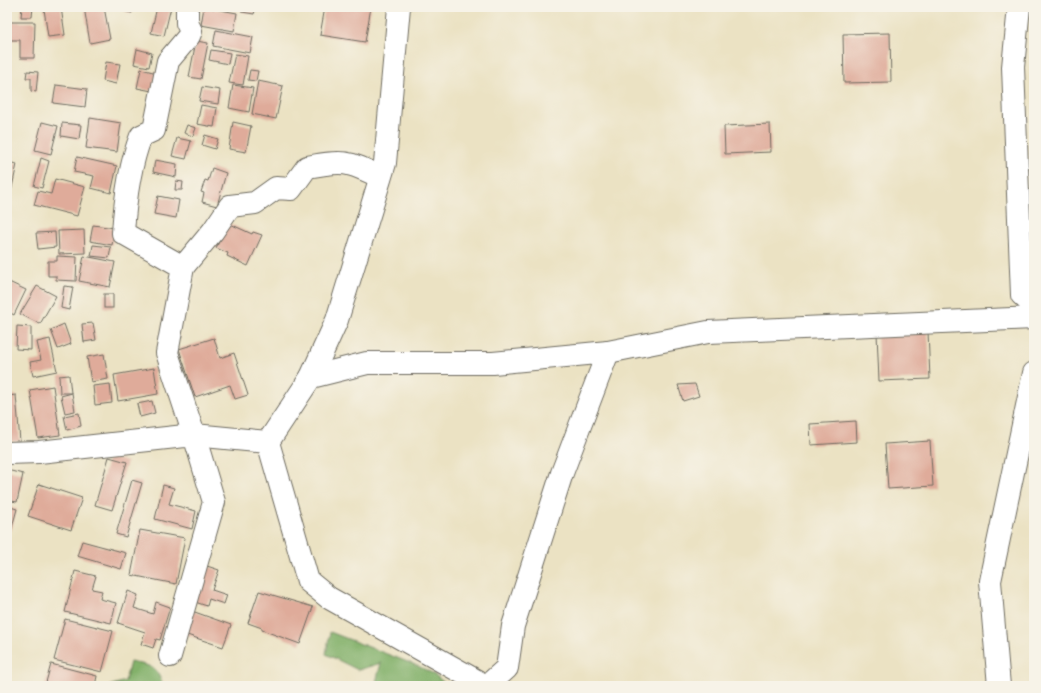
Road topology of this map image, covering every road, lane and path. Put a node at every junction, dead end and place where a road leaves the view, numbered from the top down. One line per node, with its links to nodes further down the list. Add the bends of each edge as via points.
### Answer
1 (187, 7): 5 (street, via 187,23 191,31 168,61 154,130 141,136 135,152 122,234)
2 (399, 7): 4 (street, via 385,163)
3 (1019, 7): 6 (street, via 1013,68 1022,295)
4 (380, 177): 5 (street, via 355,164 334,162 307,168 291,189 276,188 255,203 230,206); 10 (street, via 337,320)
5 (184, 267): 11 (street, via 167,353)
6 (1034, 306)
7 (1034, 318): 8 (street, via 708,332)
8 (608, 352): 10 (street, via 493,363 367,363); 15 (street, via 562,473 522,597 513,626 507,668)
9 (1034, 374): 16 (street, via 990,581)
10 (312, 377): 12 (street)
11 (194, 435): 12 (street); 13 (street, via 39,452); 14 (street, via 214,502)
12 (268, 442): 15 (street, via 308,581 330,598)
13 (7, 453)
14 (170, 656)
15 (487, 686)
16 (999, 686)

